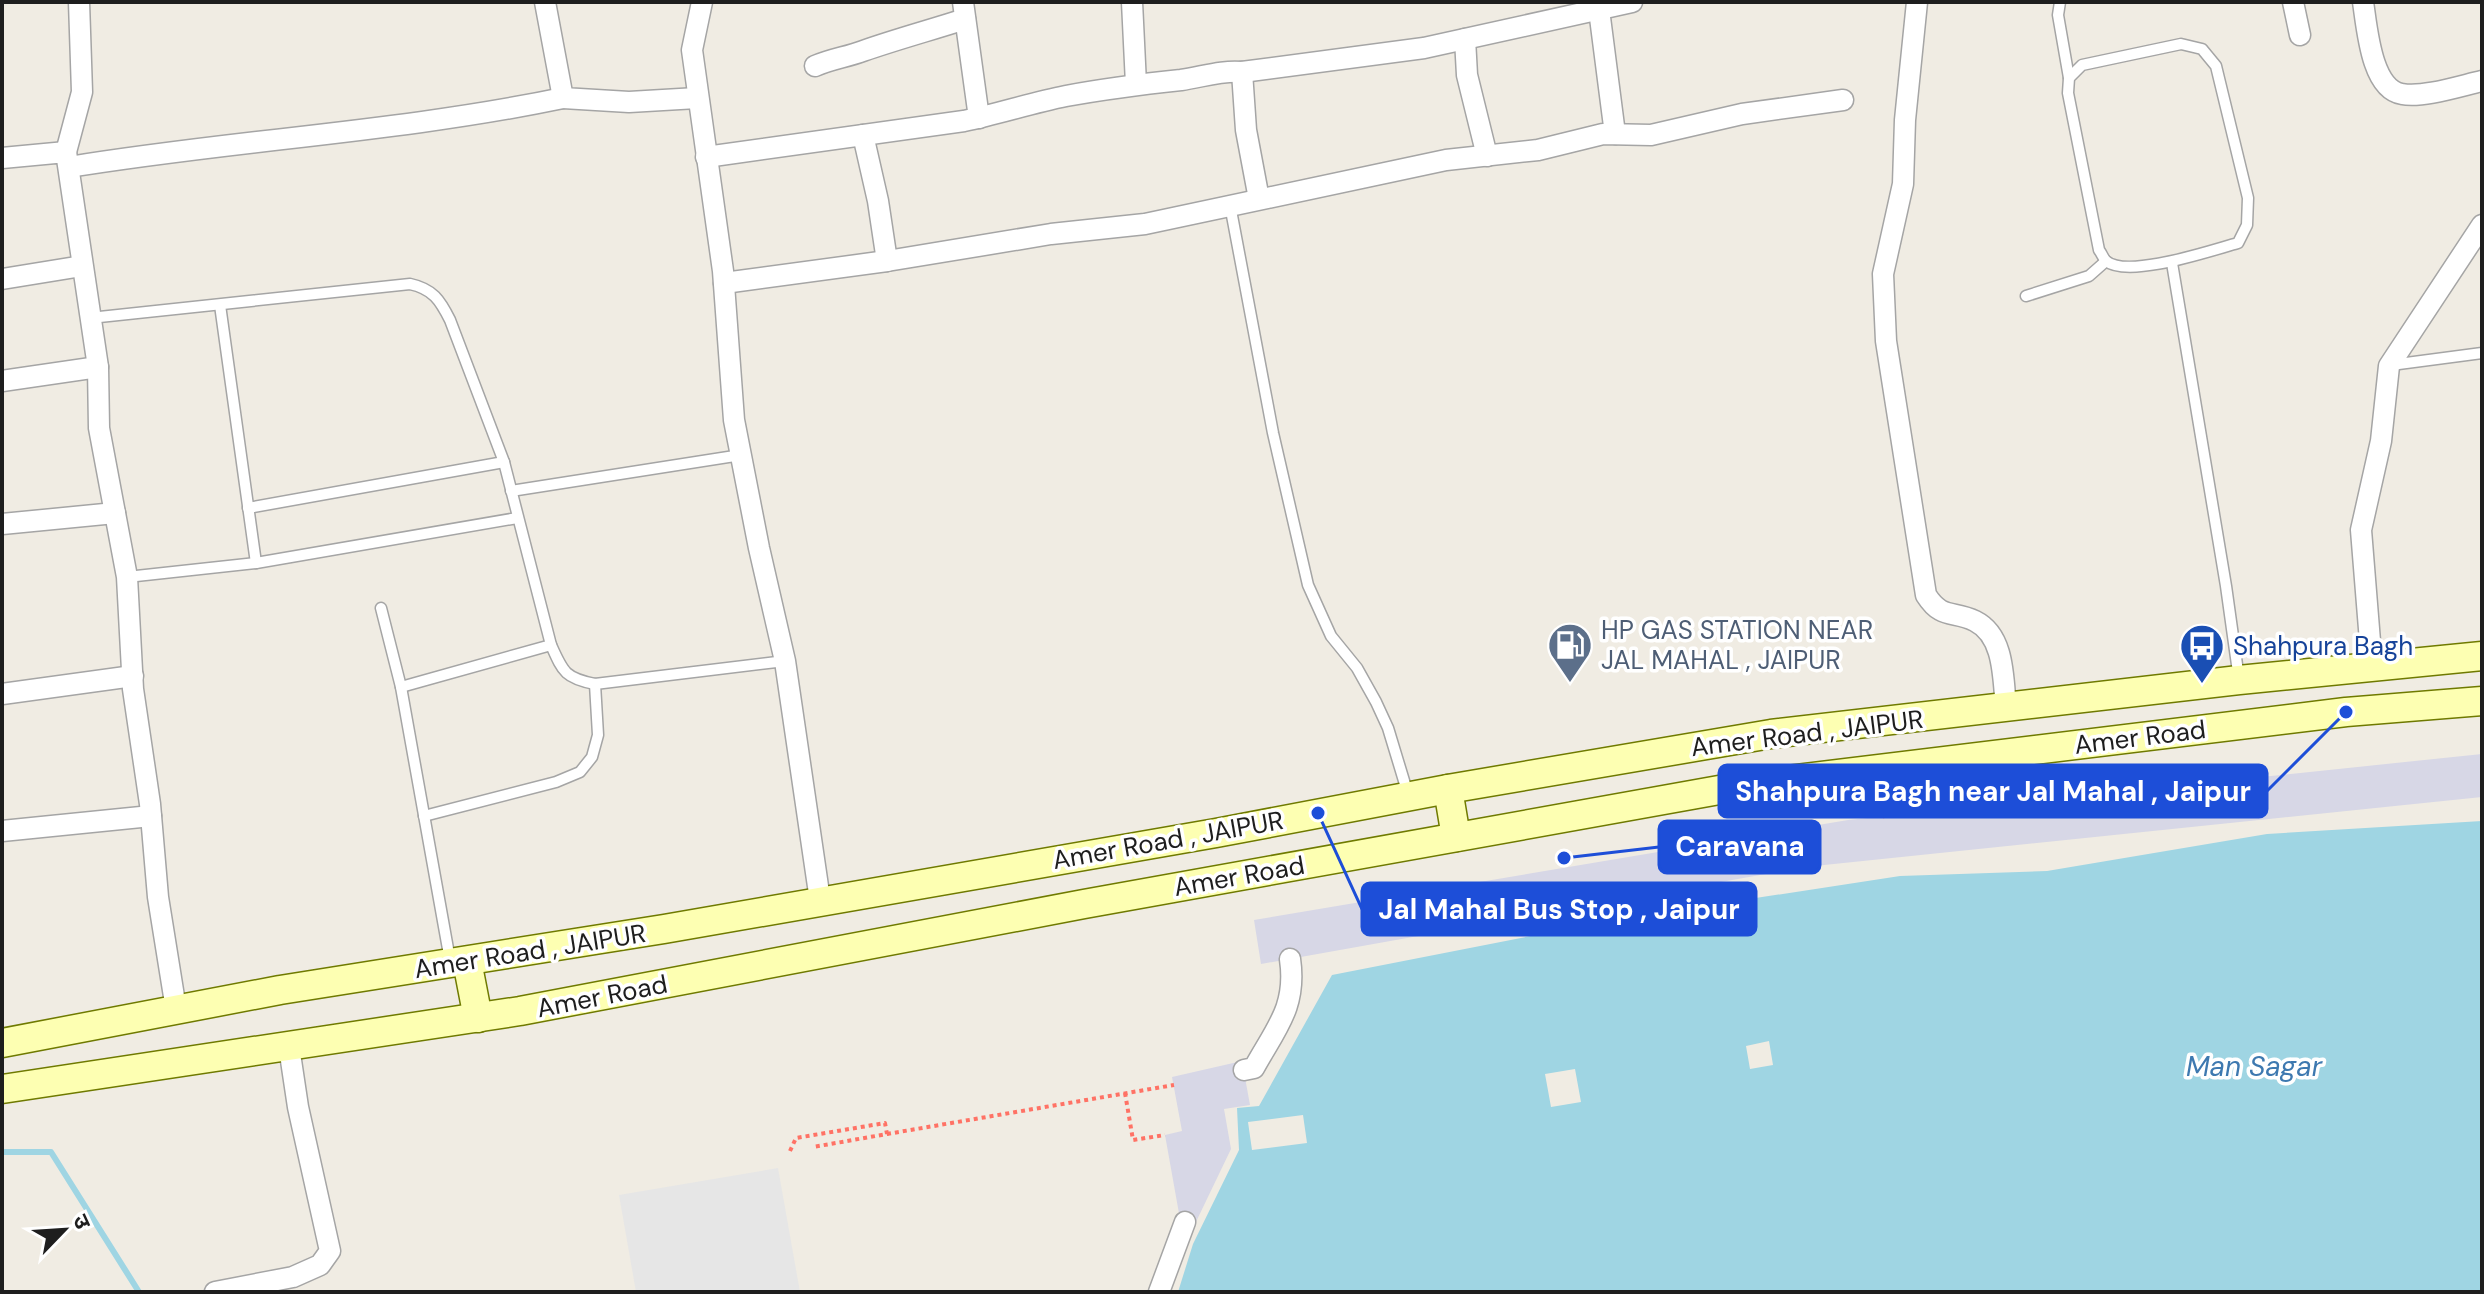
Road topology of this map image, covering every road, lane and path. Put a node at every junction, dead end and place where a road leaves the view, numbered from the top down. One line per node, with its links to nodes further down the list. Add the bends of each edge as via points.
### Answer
1 (79, 2): 28 (street, via 82,92)
2 (545, 2): 19 (street)
3 (702, 2): 20 (street, via 692,50)
4 (1132, 2): 18 (street)
5 (1632, 2): 10 (street)
6 (1917, 2): 65 (street, via 1903,184 1883,274 1886,341 1926,595 1943,613 1975,621 1990,633 1998,648)
7 (2060, 2): 16 (lane)
8 (2293, 2): 12 (street)
9 (2363, 2): 17 (street, via 2379,77 2388,89 2412,95)
10 (1598, 6): 13 (street); 23 (street)
11 (964, 11): 14 (street); 22 (street)
12 (2300, 35)
13 (1465, 39): 15 (street, via 1379,56); 25 (street, via 1467,75)
14 (815, 66)
15 (1242, 72): 18 (street); 29 (street)
16 (2069, 78): 33 (lane, via 2099,250); 34 (lane, via 2082,65 2181,44 2202,49 2216,66 2248,198 2247,225 2238,243)
17 (2482, 81)
18 (1136, 84): 22 (street)
19 (563, 98): 20 (street); 28 (street, via 275,142)
20 (697, 98): 26 (street)
21 (1843, 100): 23 (street, via 1742,114 1651,135)
22 (979, 118): 24 (street)
23 (1615, 134): 25 (street)
24 (863, 135): 26 (street); 32 (street)
25 (1487, 156): 29 (street)
26 (706, 157): 37 (street)
27 (2, 158): 28 (street)
28 (68, 160): 35 (street)
29 (1259, 199): 30 (street)
30 (1230, 205): 32 (street, via 1145,224); 67 (lane, via 1308,585 1331,636 1376,702)
31 (2482, 225): 42 (street)
32 (887, 261): 37 (street)
33 (2106, 261): 34 (lane, via 2120,266); 38 (lane, via 2089,276)
34 (2172, 263): 60 (lane)
35 (82, 266): 36 (street); 40 (street)
36 (2, 279)
37 (724, 283): 45 (street)
38 (2026, 296)
39 (220, 305): 40 (lane); 46 (lane, via 410,284 427,288 450,320); 48 (lane)
40 (90, 318): 43 (street)
41 (2482, 353): 42 (lane)
42 (2389, 366): 58 (street, via 2381,441 2361,530)
43 (98, 367): 44 (street); 49 (street, via 99,428)
44 (2, 381)
45 (741, 455): 47 (lane); 57 (street)
46 (504, 462): 47 (lane); 48 (lane)
47 (511, 491): 50 (lane)
48 (248, 508): 52 (lane)
49 (115, 513): 51 (street); 53 (street)
50 (517, 518): 52 (lane); 55 (lane)
51 (2, 524)
52 (256, 563): 53 (lane)
53 (127, 577): 59 (street)
54 (381, 608): 62 (lane)
55 (551, 645): 61 (lane, via 567,676); 62 (lane)
56 (2482, 656): 58 (main road, Amer Road , JAIPUR)
57 (785, 661): 61 (lane); 72 (street)
58 (2372, 666): 60 (main road, Amer Road , JAIPUR)
59 (133, 676): 63 (street); 68 (street)
60 (2239, 680): 65 (main road, Amer Road , JAIPUR)
61 (595, 684): 69 (lane, via 598,735 592,757 580,772)
62 (401, 687): 69 (lane)
63 (2, 694)
64 (2482, 701): 71 (main road, Amer Road, via 2346,712 1811,776)
65 (2006, 708): 66 (main road, Amer Road , JAIPUR, via 1771,734)
66 (1448, 789): 67 (main road, Amer Road , JAIPUR); 71 (main road)
67 (1408, 796): 72 (main road, Amer Road , JAIPUR)
68 (151, 816): 70 (street); 75 (street)
69 (424, 816): 74 (lane)
70 (2, 831)
71 (1456, 837): 76 (main road, Amer Road)
72 (820, 900): 74 (main road, Amer Road , JAIPUR)
73 (1290, 959): 79 (street, via 1288,1008 1254,1068)
74 (459, 963): 75 (main road, Amer Road , JAIPUR); 76 (main road)
75 (176, 1009): 77 (main road, Amer Road , JAIPUR)
76 (478, 1018): 78 (main road, Amer Road)
77 (2, 1043)
78 (289, 1047): 81 (main road, Amer Road); 88 (street, via 330,1251 320,1265 293,1277)
79 (1244, 1070)
80 (1174, 1085): 82 (path)
81 (2, 1089)
82 (1125, 1093): 83 (path); 84 (path, via 1133,1140)
83 (887, 1134): 85 (path); 86 (path, via 885,1123 811,1135 796,1138)
84 (1165, 1135)
85 (813, 1147)
86 (790, 1151)
87 (1185, 1222): 89 (street)
88 (215, 1292)
89 (1159, 1292)

